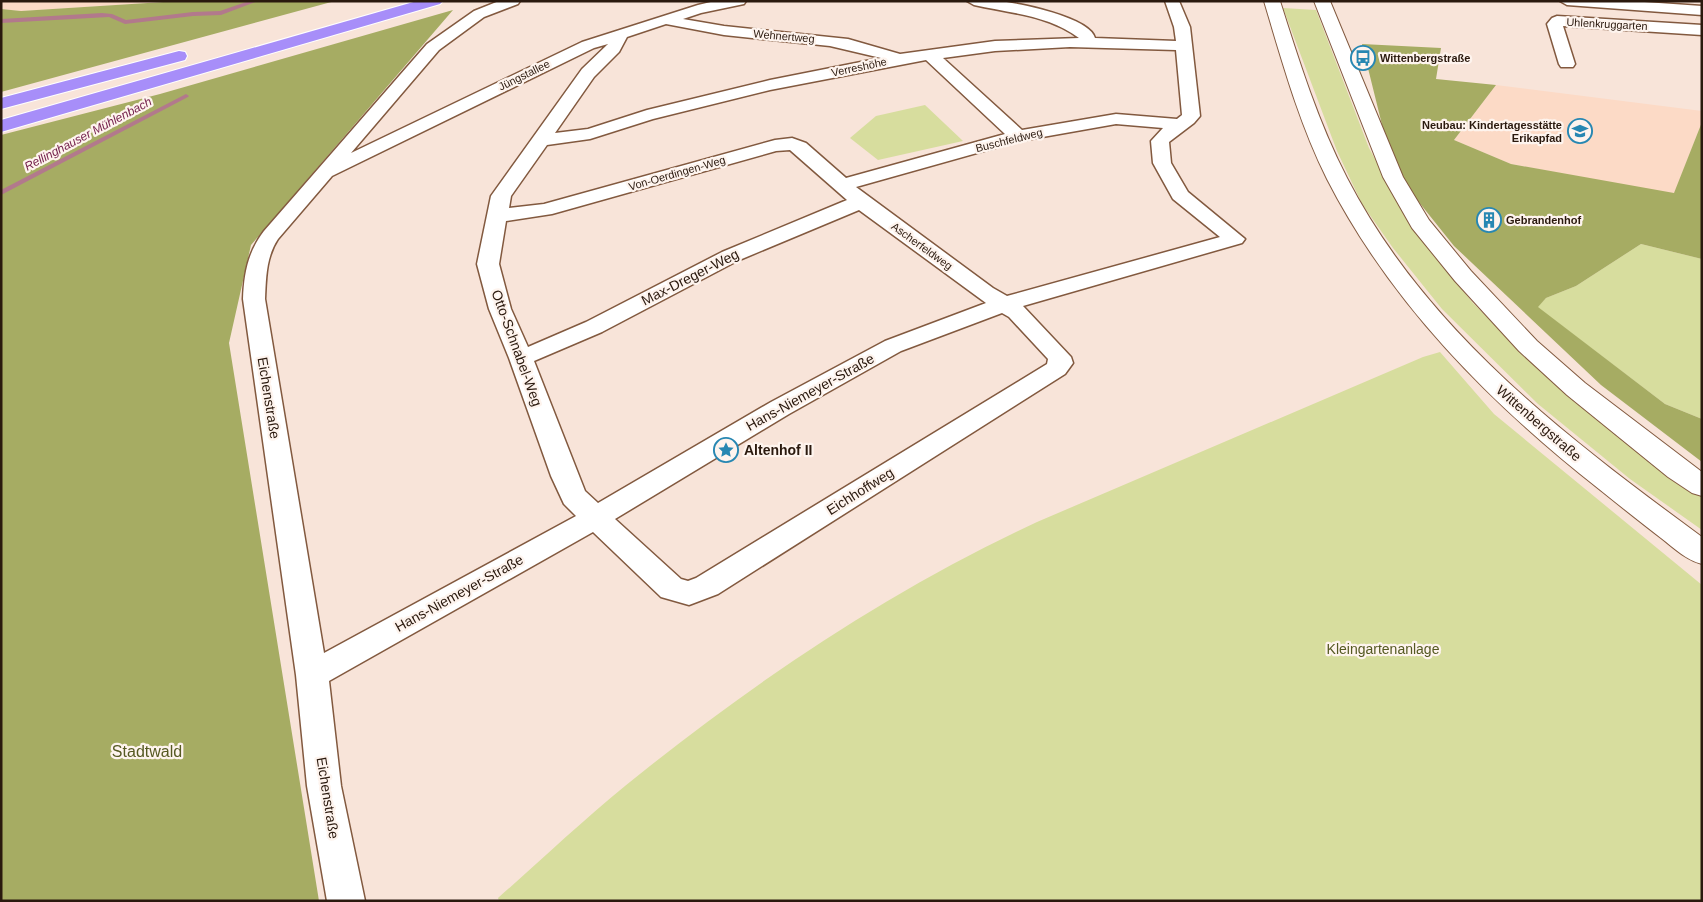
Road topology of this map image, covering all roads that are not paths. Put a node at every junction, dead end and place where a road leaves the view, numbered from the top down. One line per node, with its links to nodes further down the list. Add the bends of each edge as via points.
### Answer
1 (436, 1): 23 (highway)
2 (513, 1): 26 (street, Eichenstraße, via 479,14 433,47)
3 (739, 1): 10 (street, Jüngstallee, via 698,9)
4 (974, 1): 13 (street, via 1068,23 1087,36)
5 (1172, 1): 14 (street, via 1180,17)
6 (1272, 1): 34 (main road, Wittenbergstraße, via 1304,95 1338,178 1361,221 1396,273 1447,334 1506,396 1558,442)
7 (1322, 1): 32 (main road, via 1392,177 1420,223 1463,276 1528,346 1576,389)
8 (1567, 1): 9 (street)
9 (1702, 11)
10 (666, 20): 12 (street, Jüngstallee); 17 (street, Wehnertweg, via 719,30 837,42)
11 (1702, 30): 18 (street, Uhlenkruggarten, via 1557,22)
12 (621, 34): 20 (street, Otto-Schnabel-Weg, via 612,49); 26 (street, Jüngstallee, via 552,61)
13 (1086, 42): 14 (street, Verreshöhe); 16 (street, Verreshöhe, via 995,46)
14 (1184, 46): 22 (street, via 1191,116)
15 (197, 51): 21 (highway)
16 (930, 55): 17 (street, Verreshöhe); 24 (street)
17 (900, 59): 25 (street, Verreshöhe, via 647,115 590,134)
18 (1567, 64)
19 (566, 65): 20 (street)
20 (588, 73): 25 (street, Otto-Schnabel-Weg)
21 (1, 104)
22 (1178, 125): 24 (street, Buschfeldweg, via 1116,119); 30 (street, Hans-Niemeyer-Straße, via 1160,141 1162,163 1180,195 1235,239)
23 (1, 126)
24 (1018, 136): 27 (street, Buschfeldweg)
25 (540, 140): 29 (street, Otto-Schnabel-Weg, via 500,196)
26 (321, 176): 35 (street, Eichenstraße, via 264,244 256,264 254,299)
27 (843, 185): 28 (street, Ascherfeldweg); 29 (street, Von-Oerdingen-Weg, via 799,147 784,144 545,210)
28 (861, 202): 30 (street, Ascherfeldweg); 31 (street, Max-Dreger-Weg, via 775,235 555,347)
29 (497, 216): 31 (street, Otto-Schnabel-Weg, via 488,264 500,309)
30 (1004, 304): 33 (street, Hans-Niemeyer-Straße, via 892,346); 33 (street, Eichhoffweg, via 1017,312 1059,357 1061,364 1056,369 707,586 689,592 672,589)
31 (521, 358): 33 (street, Otto-Schnabel-Weg, via 574,497)
32 (1702, 486)
33 (597, 516): 35 (street, Hans-Niemeyer-Straße)
34 (1702, 553)
35 (312, 675): 36 (street, Eichenstraße, via 324,786)
36 (346, 901)

